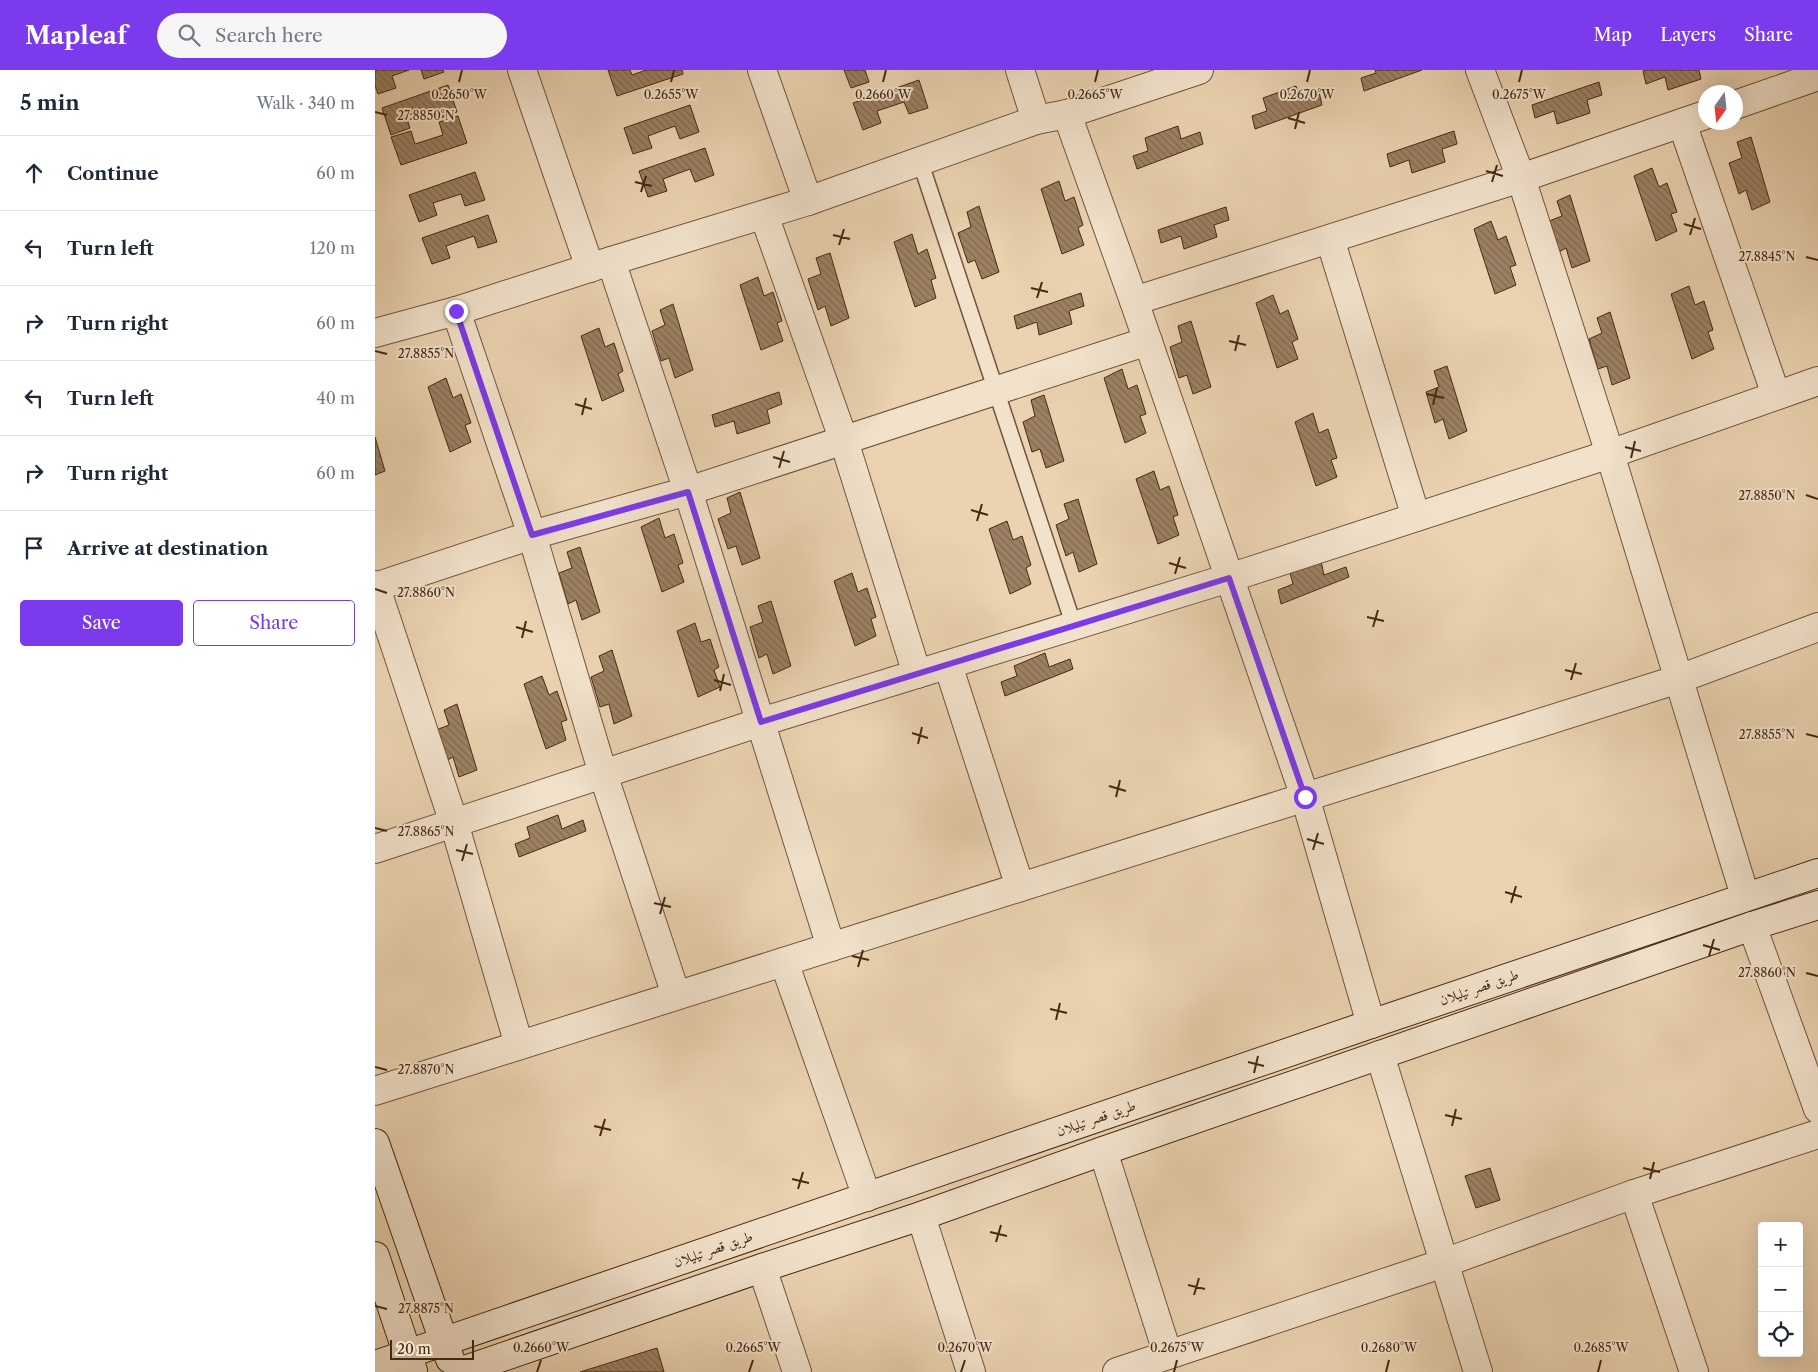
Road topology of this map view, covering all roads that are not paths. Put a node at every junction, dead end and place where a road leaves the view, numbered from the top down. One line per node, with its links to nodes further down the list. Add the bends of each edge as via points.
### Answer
1 (521, 70): 16 (street)
2 (762, 70): 13 (street)
3 (1020, 70): 10 (street)
4 (1199, 70): 8 (street)
5 (1480, 70): 12 (street)
6 (1818, 76): 7 (street)
7 (1743, 102)
8 (1067, 114): 10 (street); 17 (street)
9 (1694, 119): 12 (street); 23 (street)
10 (1036, 120): 11 (street)
11 (920, 161): 13 (street); 22 (lane)
12 (1521, 178): 15 (street); 25 (street)
13 (808, 201): 14 (street)
14 (764, 215): 16 (street); 24 (street)
15 (1330, 239): 17 (street); 27 (street)
16 (600, 265): 18 (street); 26 (street)
17 (1134, 301): 20 (street)
18 (456, 311): 19 (street); 28 (street)
19 (375, 333)
20 (1148, 342): 22 (street); 29 (street)
21 (1818, 381): 23 (street)
22 (997, 390): 24 (street); 31 (lane)
23 (1776, 395): 25 (street)
24 (844, 441): 26 (street); 34 (street)
25 (1610, 454): 27 (street); 35 (street)
26 (688, 492): 28 (street); 36 (street)
27 (1416, 518): 29 (street)
28 (532, 535): 30 (street); 37 (street)
29 (1229, 578): 31 (street); 38 (street)
30 (375, 586): 39 (street)
31 (1074, 626): 33 (street)
32 (1818, 627): 35 (street)
33 (948, 665): 34 (street); 42 (street)
34 (917, 674): 36 (street)
35 (1679, 679): 38 (street); 43 (street)
36 (761, 722): 37 (street); 46 (street)
37 (603, 774): 39 (street); 48 (street)
38 (1305, 797): 42 (street); 49 (street)
39 (454, 823): 40 (street); 50 (street)
40 (375, 849)
41 (1818, 873): 43 (street, طريق قصر تيليلان)
42 (1020, 887): 46 (street)
43 (1745, 896): 49 (street, طريق قصر تيليلان)
44 (1818, 905): 45 (street)
45 (1752, 926): 51 (street); 53 (street)
46 (831, 946): 47 (street)
47 (784, 962): 48 (street); 58 (street)
48 (676, 995): 50 (street)
49 (1371, 1024): 58 (street, طريق قصر تيليلان)
50 (519, 1045): 52 (street)
51 (1380, 1055): 56 (street); 61 (street)
52 (375, 1091)
53 (1818, 1109)
54 (1818, 1134): 57 (street)
55 (375, 1143): 63 (street)
56 (1103, 1151): 59 (street); 64 (street)
57 (1634, 1194): 61 (street); 73 (street)
58 (867, 1197): 63 (street, طريق قصر تيليلان)
59 (921, 1216): 62 (street); 70 (street)
60 (375, 1256): 65 (street)
61 (1444, 1263): 64 (street); 72 (street)
62 (762, 1268): 68 (street); 69 (street)
63 (445, 1341): 65 (street, طريق قصر تيليلان); 67 (street)
64 (1168, 1355): 71 (street)
65 (410, 1363): 66 (street, طريق قصر تيليلان)
66 (375, 1365)
67 (455, 1372)
68 (459, 1372)
69 (797, 1372)
70 (971, 1372)
71 (1117, 1372)
72 (1478, 1372)
73 (1694, 1372)

